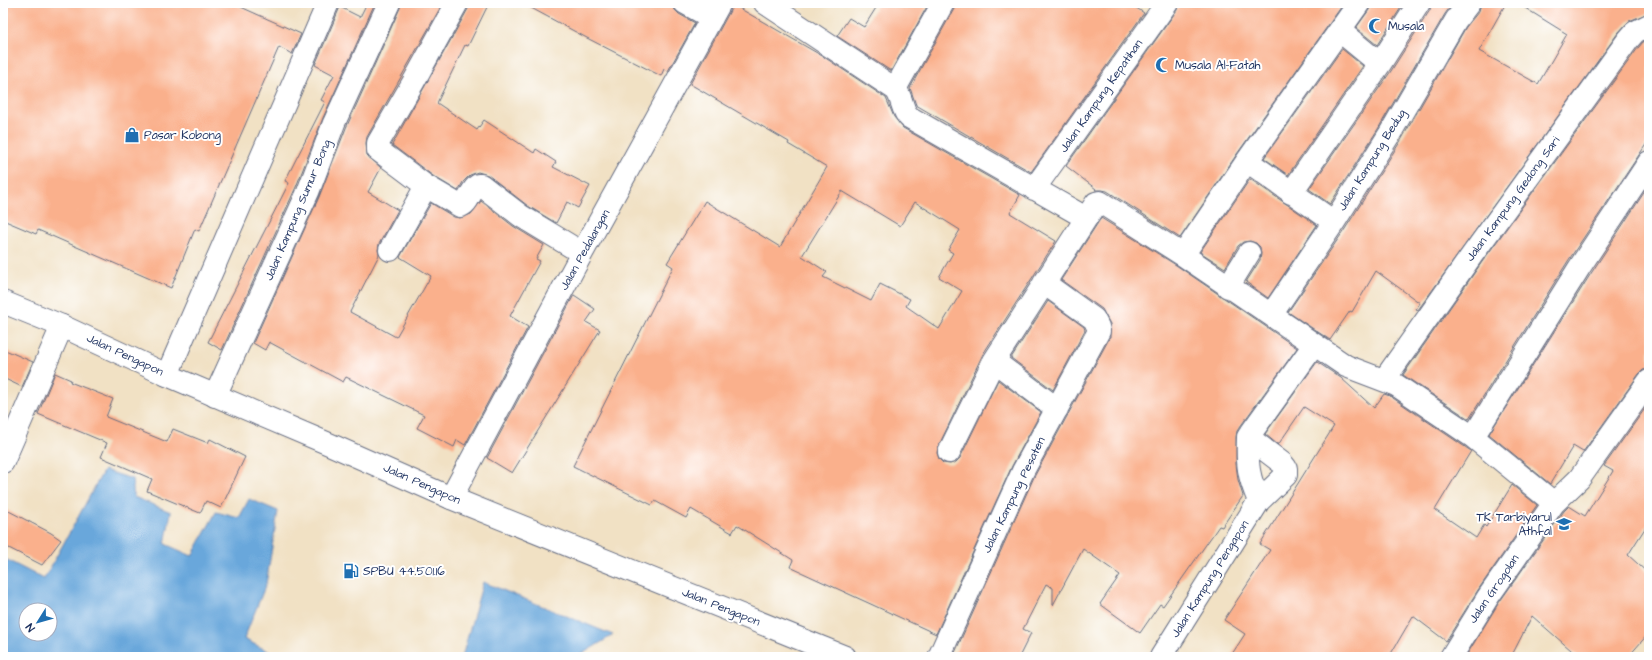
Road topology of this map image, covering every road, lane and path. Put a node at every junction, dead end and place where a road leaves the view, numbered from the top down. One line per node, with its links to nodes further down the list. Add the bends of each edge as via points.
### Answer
1 (328, 3): 34 (main road)
2 (389, 3): 37 (main road, Jalan Kampung Sumur Bong, via 334,123 308,192)
3 (456, 3): 18 (main road, via 377,148 380,153)
4 (685, 3): 11 (main road)
5 (765, 3): 15 (main road)
6 (943, 3): 15 (main road)
7 (1167, 3): 19 (main road, Jalan Kampung Kepatihan)
8 (1359, 3): 13 (main road)
9 (1419, 3): 14 (main road)
10 (1469, 3): 22 (main road, Jalan Kampung Bedug, via 1456,20 1389,135)
11 (716, 11): 24 (main road, Jalan Pedalangan)
12 (1649, 25): 35 (main road, Jalan Kampung Gedong Sari, via 1635,32 1628,40)
13 (1340, 31): 14 (main road); 16 (main road)
14 (1380, 64): 20 (main road)
15 (896, 89): 19 (main road, via 906,115)
16 (1247, 161): 20 (main road); 26 (main road)
17 (1649, 162): 40 (main road)
18 (426, 186): 23 (main road); 24 (main road, via 460,206 475,187 481,185 522,216)
19 (1034, 189): 21 (main road)
20 (1291, 193): 22 (main road)
21 (1086, 218): 26 (main road, via 1096,203 1102,202); 27 (main road)
22 (1334, 222): 30 (main road, Jalan Kampung Bedug)
23 (390, 250)
24 (582, 253): 43 (main road, Jalan Pedalangan)
25 (1249, 253): 28 (main road)
26 (1183, 255): 28 (main road)
27 (1044, 283): 33 (main road); 38 (main road, Jalan Kampung Pesaten, via 1094,319 1098,327 1096,337)
28 (1228, 287): 30 (main road)
29 (3, 302): 31 (main road, Jalan Pengapon)
30 (1271, 315): 32 (main road)
31 (62, 326): 34 (main road, Jalan Pengapon); 42 (main road)
32 (1314, 345): 35 (main road, via 1346,366); 39 (main road)
33 (994, 361): 38 (main road); 41 (main road)
34 (167, 375): 37 (main road, Jalan Pengapon)
35 (1384, 380): 40 (main road, via 1396,385)
36 (1649, 381): 45 (main road, via 1579,479)
37 (216, 396): 43 (main road, Jalan Pengapon)
38 (1057, 409): 47 (main road, Jalan Kampung Pesaten, via 1023,471)
39 (1248, 437): 44 (main road, via 1249,475); 44 (main road, Jalan Kampung Pengapon, via 1282,463 1287,472)
40 (1473, 437): 45 (main road)
41 (949, 452)
42 (3, 462)
43 (452, 498): 46 (main road, Jalan Pengapon)
44 (1259, 501): 48 (main road, Jalan Kampung Pengapon)
45 (1554, 503): 49 (main road, Jalan Grogolan, via 1488,597)
46 (845, 657)
47 (939, 657)
48 (1161, 657)
49 (1451, 657)

